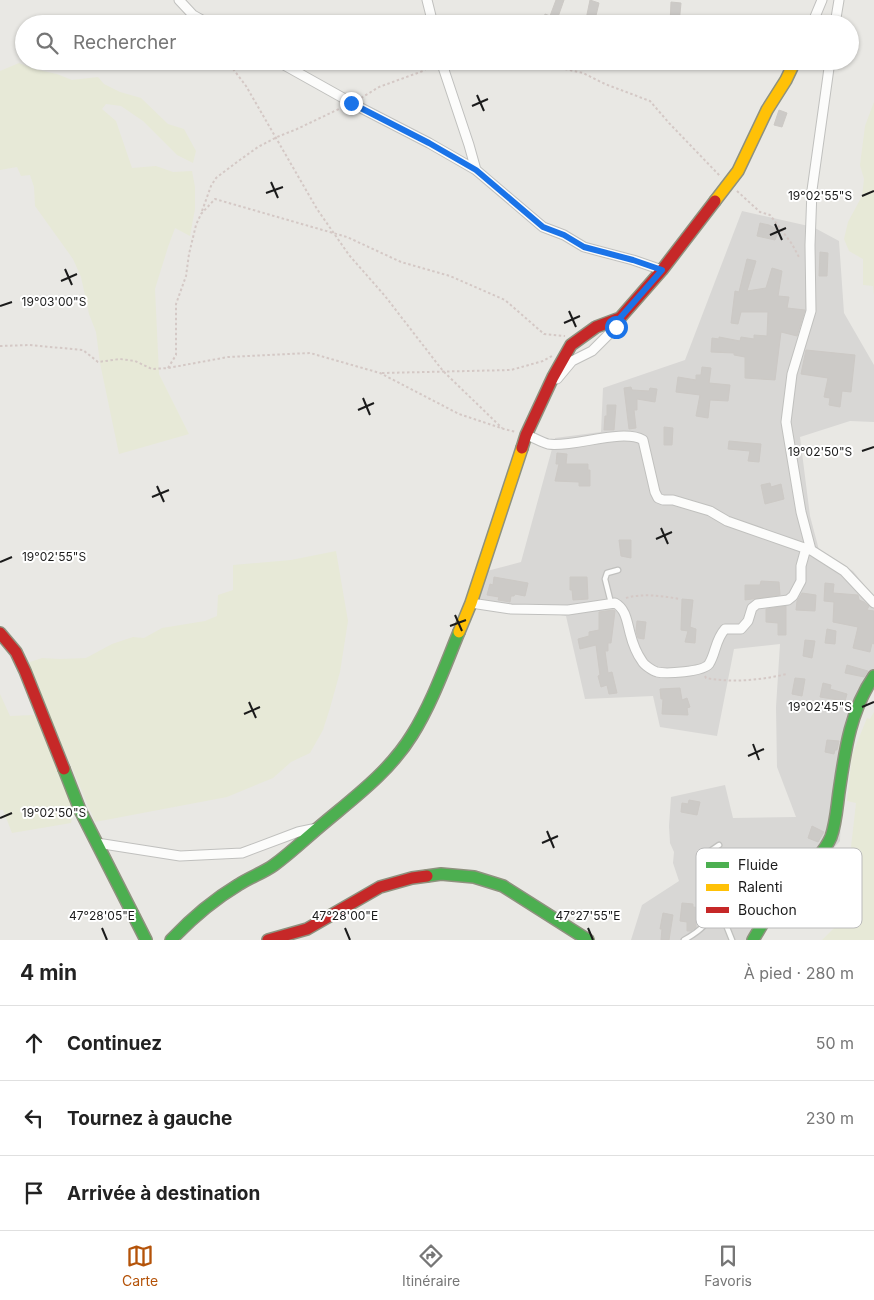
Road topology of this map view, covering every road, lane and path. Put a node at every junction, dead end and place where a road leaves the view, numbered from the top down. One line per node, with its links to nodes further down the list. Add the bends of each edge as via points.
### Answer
1 (178, 0): 5 (street)
2 (427, 0): 6 (street)
3 (822, 0): 7 (street)
4 (839, 0): 8 (street)
5 (193, 15)
6 (431, 15)
7 (816, 15)
8 (836, 15)
9 (234, 70): 17 (path)
10 (293, 70): 16 (street)
11 (425, 70): 16 (path, via 379,87)
12 (442, 70): 18 (street)
13 (569, 70): 19 (path, via 650,101)
14 (790, 70): 19 (street)
15 (829, 70): 22 (street, via 813,181)
16 (351, 103): 17 (path); 18 (street)
17 (277, 137): 20 (path, via 216,178); 21 (path)
18 (476, 170): 23 (street, via 543,227 584,247)
19 (729, 183): 22 (path, via 760,212 770,215); 23 (street)
20 (201, 214): 21 (path, via 215,199); 27 (path, via 176,304 176,355)
21 (334, 233): 25 (path, via 401,262 450,276 505,300 544,334); 28 (path)
22 (810, 269): 33 (street, via 811,311 792,374 786,422)
23 (662, 270): 24 (street)
24 (620, 318): 25 (street); 30 (street, via 616,327 592,351 572,361)
25 (570, 341): 28 (path, via 543,362 511,370); 30 (street)
26 (0, 346): 27 (path, via 61,347 83,350 98,362 120,359 135,361 152,369)
27 (168, 368): 29 (path, via 228,357 310,353)
28 (443, 371): 29 (path); 31 (path)
29 (380, 373): 31 (path, via 459,414)
30 (543, 399): 32 (street)
31 (504, 429): 32 (path)
32 (526, 435): 33 (street, via 548,444 608,437 638,438 642,440 658,498 696,506 727,521); 36 (street)
33 (808, 549): 38 (street, via 844,571); 40 (street, via 801,566 801,580 793,596 788,600 757,604 741,629 725,629 719,636 709,664)
34 (618, 570): 37 (lane, via 607,573 605,579)
35 (680, 599): 37 (path, via 641,595)
36 (471, 603): 37 (street, via 511,609 568,610); 43 (street, via 440,679 412,735 376,780)
37 (613, 603): 40 (street, via 620,606 627,619 642,662 656,672)
38 (874, 603)
39 (0, 633): 44 (street, via 26,671 80,810)
40 (702, 669): 41 (path, via 706,678 715,680 765,679)
41 (787, 674)
42 (874, 676): 47 (street, via 856,709 832,835)
43 (318, 828): 44 (street, via 242,853 180,856); 52 (street, via 264,872 217,899)
44 (97, 843): 51 (street)
45 (719, 845): 46 (lane)
46 (715, 848)
47 (823, 848)
48 (702, 928): 55 (lane)
49 (727, 928): 56 (lane)
50 (760, 928): 57 (street)
51 (146, 940)
52 (171, 940)
53 (268, 940): 54 (street, via 307,929 380,887 441,874 474,877 503,886)
54 (588, 940)
55 (684, 940)
56 (732, 940)
57 (753, 940)

